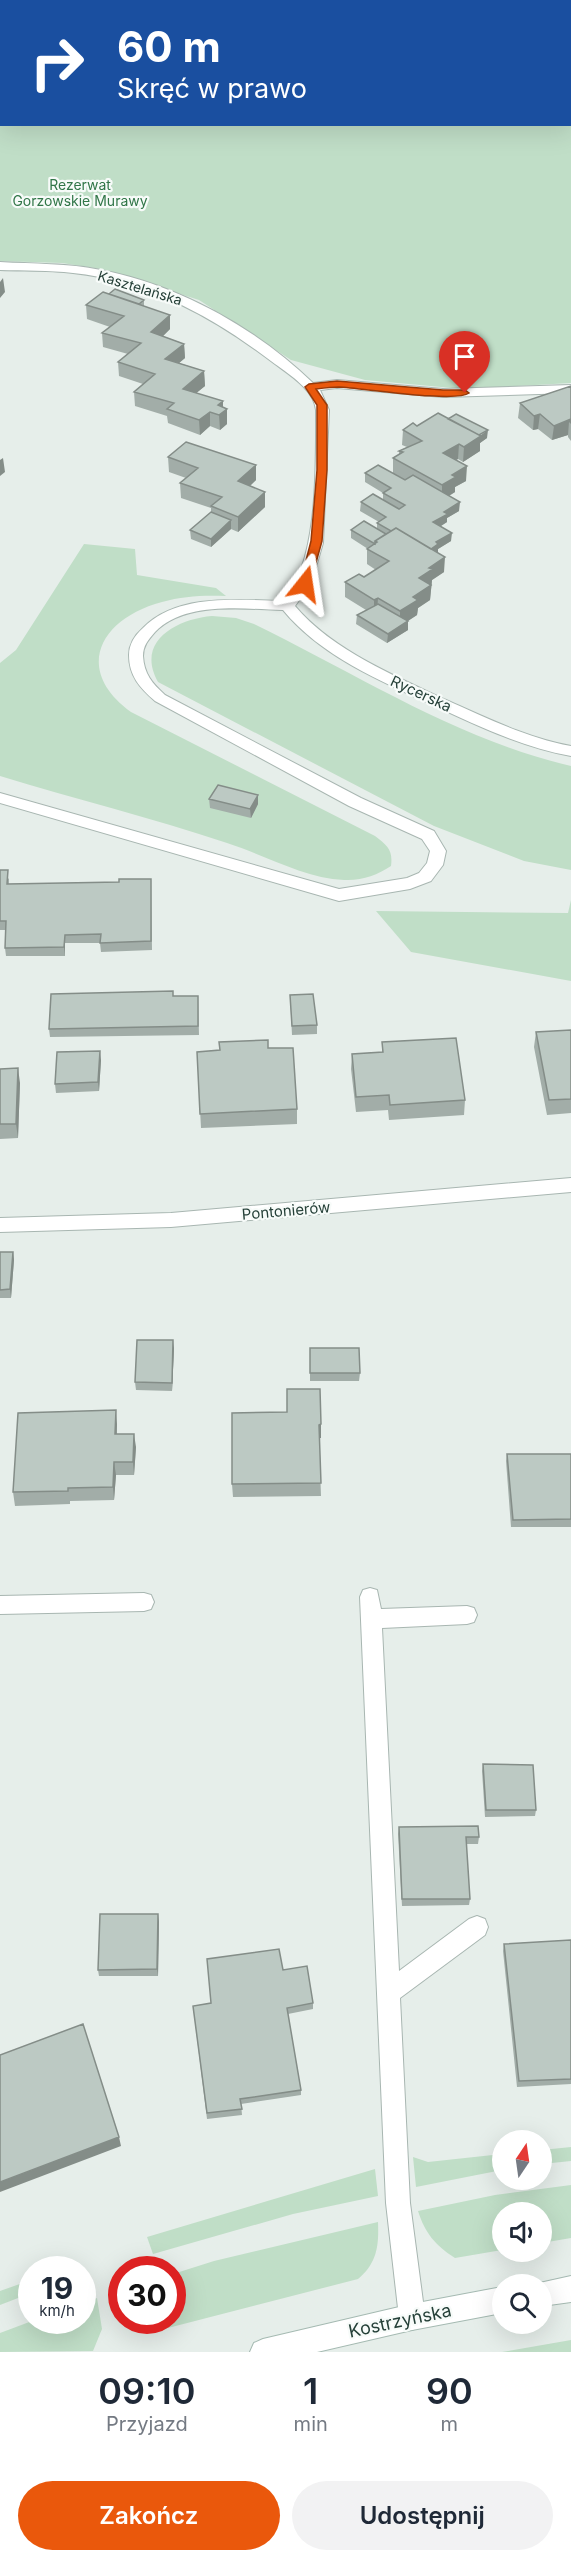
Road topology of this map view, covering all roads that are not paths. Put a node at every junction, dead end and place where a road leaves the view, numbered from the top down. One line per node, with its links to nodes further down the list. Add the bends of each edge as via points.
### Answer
1 (0, 266): 2 (street, Kasztelańska, via 73,269 160,291 245,333)
2 (309, 387): 3 (street, via 337,384 443,393); 4 (street, Kasztelańska, via 322,405 316,541 305,584)
3 (571, 389)
4 (287, 606): 5 (street, Rycerska, via 304,626 374,672 484,723); 6 (street, via 225,604 195,608 149,627 136,646 136,668 142,683 160,698 356,802 428,835 438,851 435,865 425,878 339,895)
5 (571, 752)
6 (0, 798)
7 (571, 1185): 8 (street, Pontonierów, via 171,1220)
8 (0, 1225)
9 (144, 1602): 10 (street)
10 (0, 1605)
11 (467, 1615): 13 (street, via 371,1608)
12 (477, 1927): 13 (street)
13 (388, 1993): 17 (street, via 398,2203)
14 (571, 2289): 15 (street)
15 (552, 2292)
16 (492, 2303): 17 (street, Kostrzyńska)
17 (412, 2317): 18 (street, Kostrzyńska)
18 (263, 2352)

